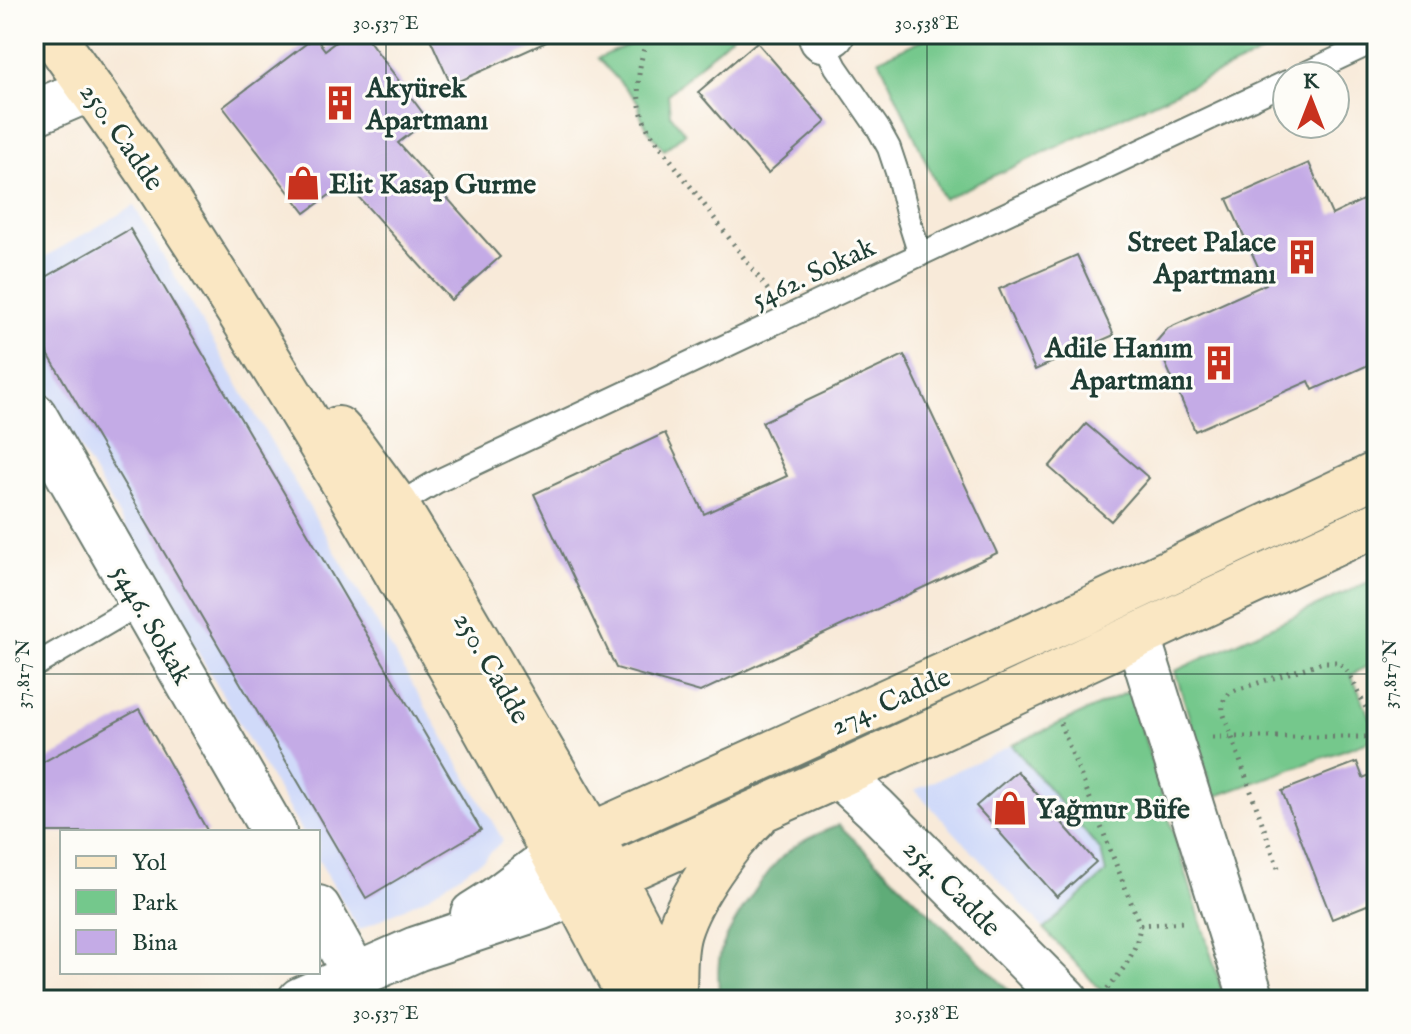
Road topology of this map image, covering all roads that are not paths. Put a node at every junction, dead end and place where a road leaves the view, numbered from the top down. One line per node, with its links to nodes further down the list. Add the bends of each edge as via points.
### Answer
1 (52, 34): 5 (street, 250. Cadde)
2 (825, 36): 8 (lane, via 836,67 889,148)
3 (1377, 40): 4 (lane)
4 (1334, 60)
5 (90, 89): 7 (street); 11 (street, 250. Cadde, via 270,360 349,441)
6 (1271, 90): 8 (lane, 5462. Sokak)
7 (34, 113)
8 (920, 255): 11 (lane, 5462. Sokak, via 436,482)
9 (34, 415): 13 (street, 5446. Sokak)
10 (1377, 474): 19 (street, 274. Cadde)
11 (382, 514): 19 (street, 250. Cadde, via 455,602)
12 (1377, 524): 14 (street, 274. Cadde)
13 (141, 603): 15 (lane); 18 (street, 5446. Sokak)
14 (1138, 637): 16 (street, 274. Cadde); 28 (street)
15 (34, 666)
16 (839, 775): 17 (street, 274. Cadde); 24 (street, 254. Cadde)
17 (766, 807): 20 (street, 274. Cadde); 25 (street, via 717,863 688,910 675,951)
18 (273, 830)
19 (573, 845): 20 (street, 250. Cadde); 22 (street, 274. Cadde)
20 (593, 885): 22 (street, 274. Cadde); 25 (street, 250. Cadde); 27 (street, 250. Cadde)
21 (320, 912): 23 (street)
22 (416, 949): 23 (street, 274. Cadde)
23 (356, 976): 26 (street, 274. Cadde)
24 (1084, 996)
25 (676, 997)
26 (300, 1000)
27 (631, 1000)
28 (1252, 1000)

